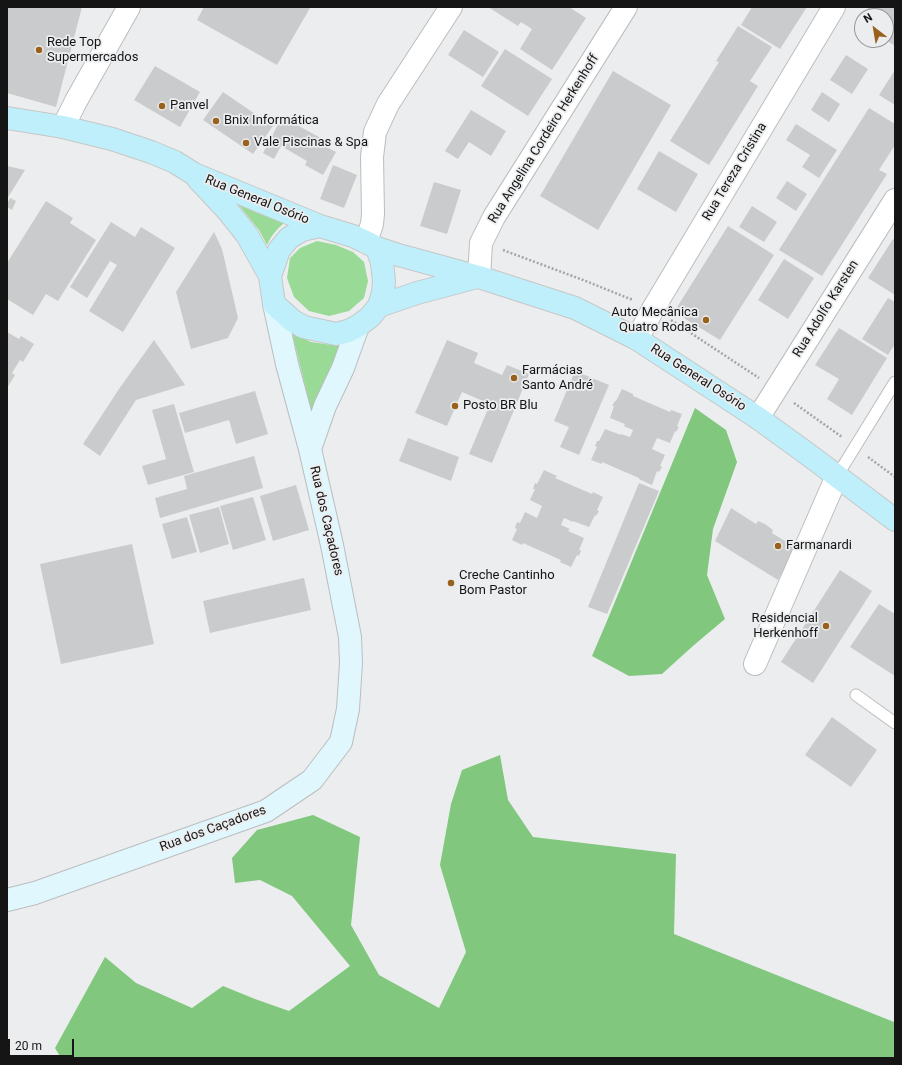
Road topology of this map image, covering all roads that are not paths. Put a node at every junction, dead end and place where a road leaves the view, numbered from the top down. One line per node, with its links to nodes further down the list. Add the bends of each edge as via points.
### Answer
1 (129, 7): 6 (street)
2 (451, 7): 10 (street, via 388,104 375,132 372,157)
3 (626, 7): 12 (street, Rua Angelina Cordeiro Herkenhoff, via 494,217 481,243)
4 (834, 7): 16 (street, Rua Tereza Cristina)
5 (7, 118): 6 (main road, Rua General Osório)
6 (63, 127): 7 (main road, Rua General Osório, via 151,152 175,162)
7 (194, 174): 9 (main road, Rua General Osório); 11 (main road, Rua General Osório, via 247,235)
8 (895, 200): 18 (street, Rua Adolfo Karsten)
9 (320, 226): 10 (main road); 11 (main road, via 302,230 289,238 279,250)
10 (372, 245): 12 (main road, Rua General Osório); 14 (main road, via 382,263 384,281)
11 (270, 276): 13 (main road)
12 (479, 277): 14 (main road); 16 (main road, Rua General Osório, via 575,308)
13 (274, 304): 15 (main road, via 304,327 336,334); 19 (main road, Rua dos Caçadores)
14 (378, 306): 15 (main road, via 370,317)
15 (358, 326): 19 (main road, Rua dos Caçadores)
16 (637, 339): 18 (main road, Rua General Osório)
17 (895, 382): 20 (lane)
18 (758, 418): 20 (main road, Rua General Osório)
19 (310, 449): 25 (main road, Rua dos Caçadores, via 350,637 348,709 341,742 312,780 266,811 35,893)
20 (837, 476): 21 (main road, Rua General Osório); 22 (street)
21 (895, 520)
22 (755, 664)
23 (856, 695): 24 (lane)
24 (895, 723)
25 (7, 900)

